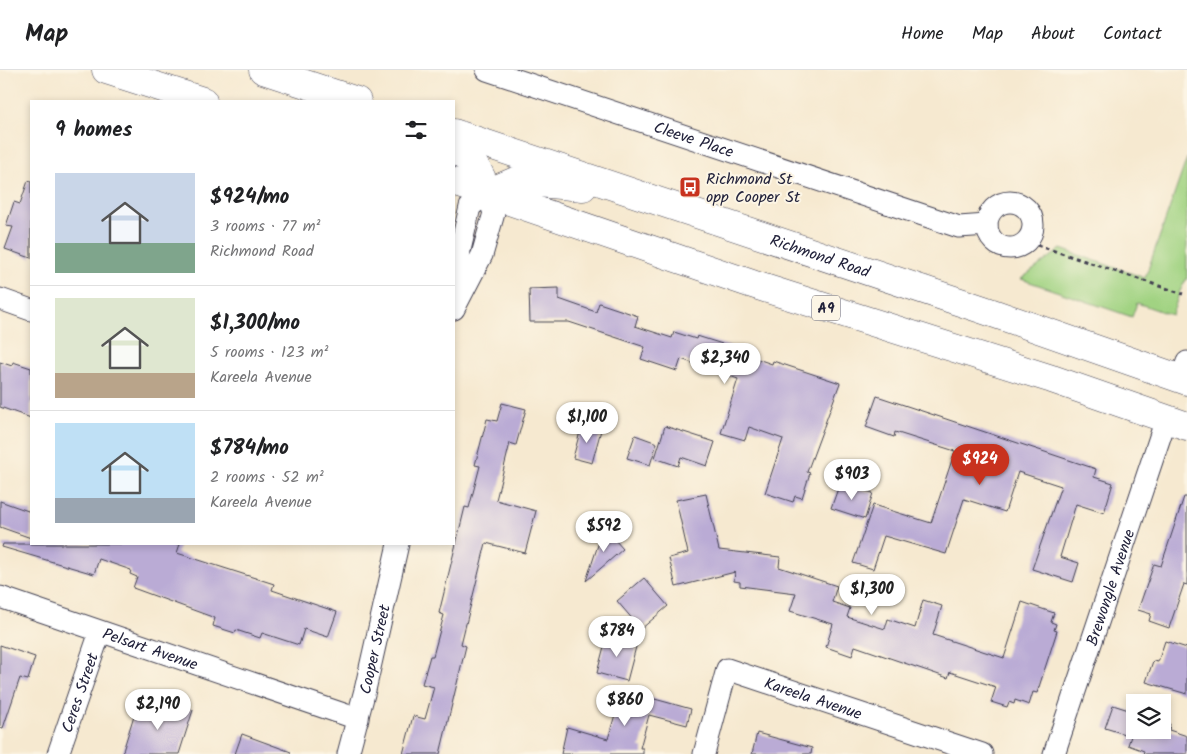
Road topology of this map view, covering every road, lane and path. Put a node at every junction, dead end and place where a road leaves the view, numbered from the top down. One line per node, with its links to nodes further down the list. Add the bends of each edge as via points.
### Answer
1 (106, 70): 4 (highway)
2 (263, 70): 5 (highway)
3 (487, 70): 11 (street, Cleeve Place, via 959,227)
4 (200, 100)
5 (354, 100)
6 (455, 133): 9 (highway, Richmond Road)
7 (455, 150): 10 (highway, via 472,161 483,178)
8 (455, 182): 10 (highway, A9)
9 (629, 191): 10 (highway, via 516,181); 18 (highway, Richmond Road)
10 (487, 193): 13 (street, via 470,207); 16 (street, via 494,213 484,248); 19 (highway, A9, via 752,284)
11 (986, 226)
12 (1037, 245): 14 (path)
13 (455, 288)
14 (1182, 294)
15 (0, 299): 17 (street)
16 (455, 307)
17 (30, 310)
18 (1185, 374)
19 (1177, 422): 28 (street, Brewongle Avenue)
20 (398, 545): 23 (street, Cooper Street)
21 (0, 597): 22 (street, Pelsart Avenue)
22 (100, 632): 23 (street, Pelsart Avenue); 24 (street, Ceres Street)
23 (358, 720): 25 (street, Cooper Street)
24 (58, 754)
25 (348, 754)
26 (704, 754): 27 (street, Kareela Avenue, via 727,669)
27 (982, 754)
28 (1054, 754)

